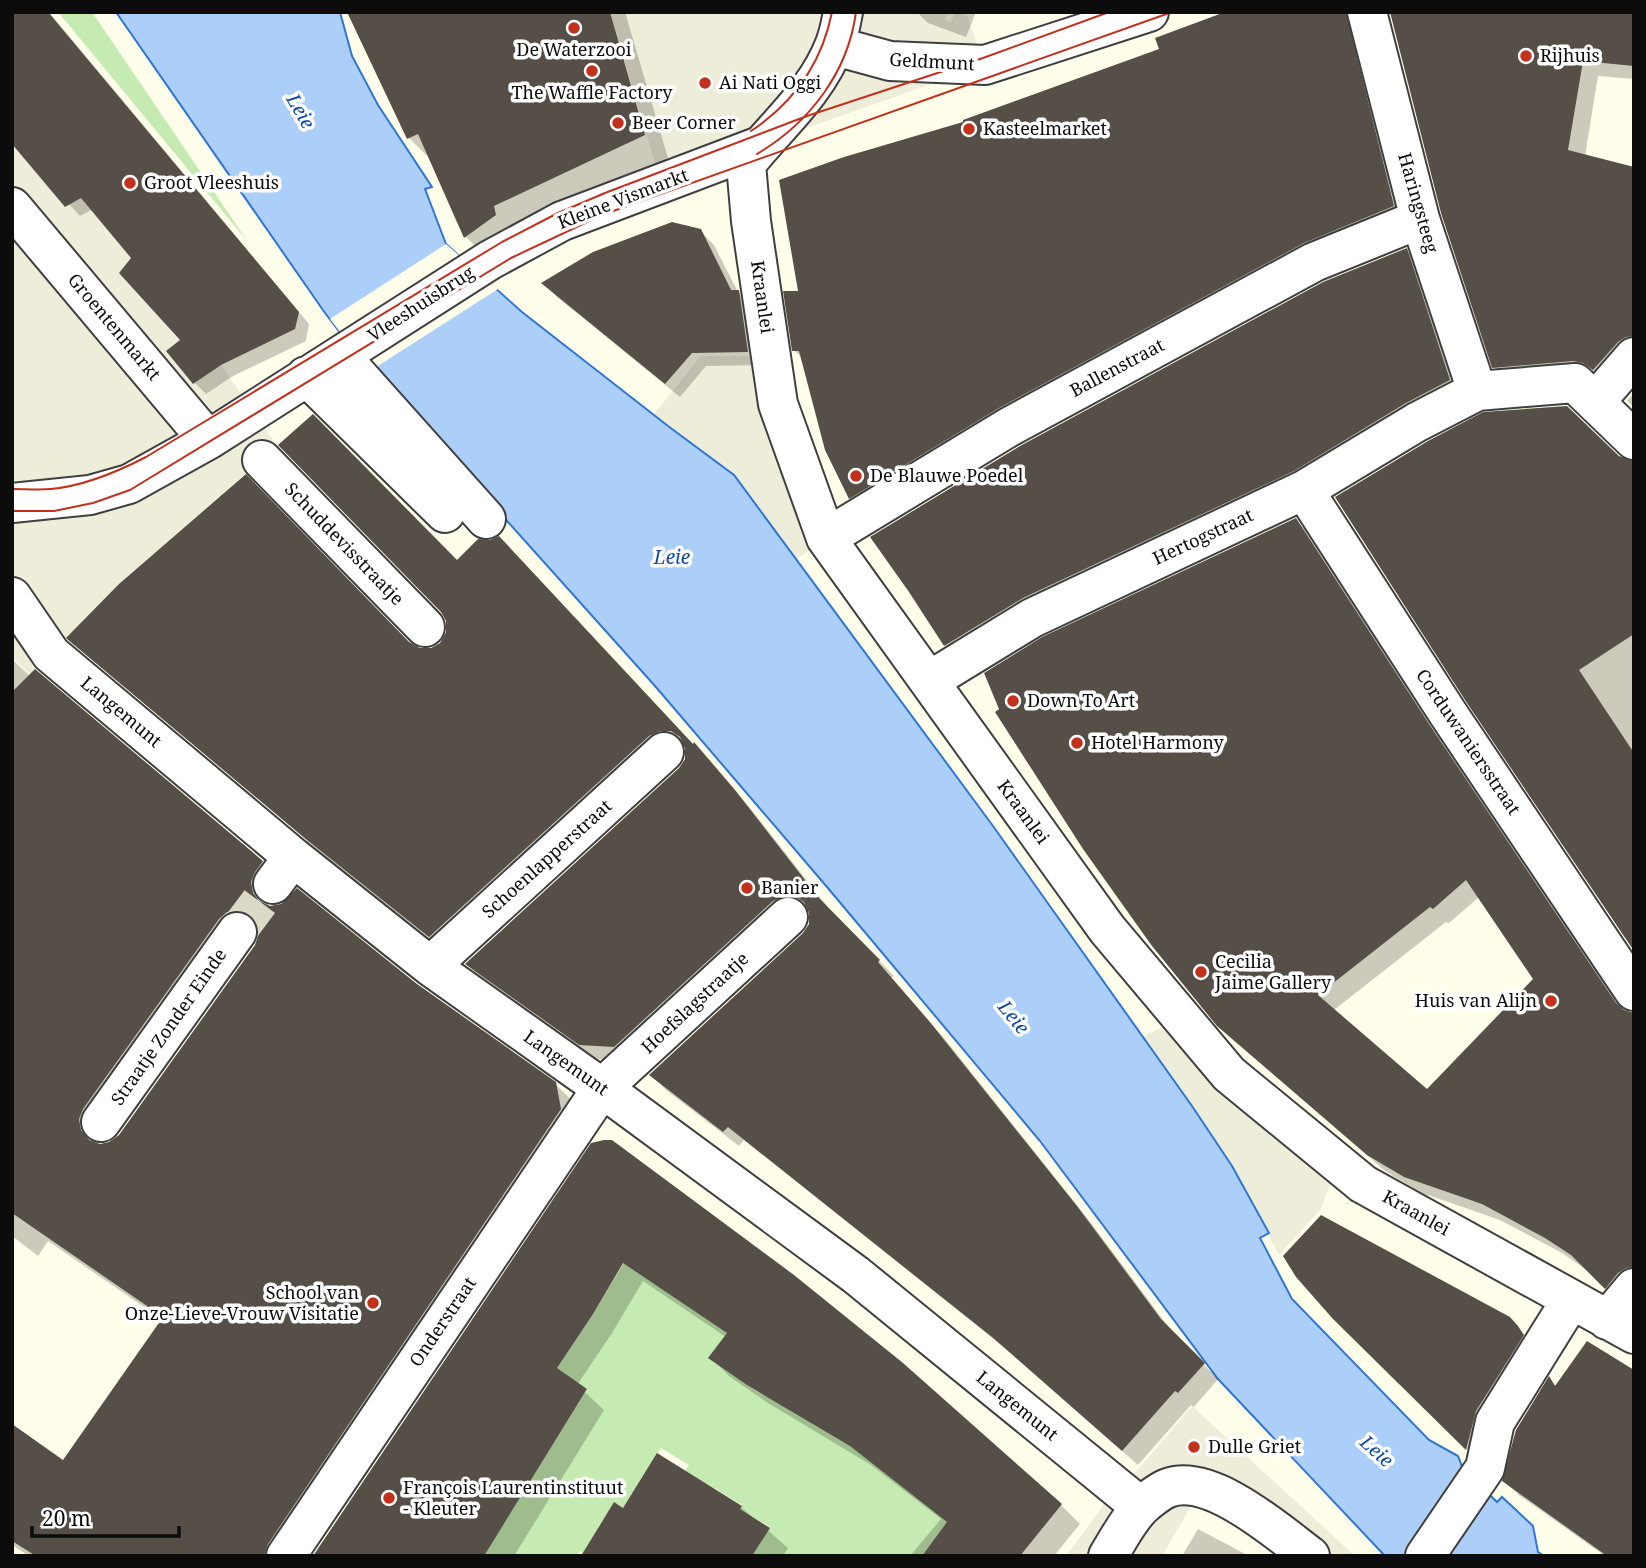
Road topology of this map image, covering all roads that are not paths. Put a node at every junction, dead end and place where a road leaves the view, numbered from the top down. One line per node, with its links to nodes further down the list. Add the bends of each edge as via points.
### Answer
1 (1149, 12): 3 (street, Geldmunt, via 985,65 890,61)
2 (1367, 12): 6 (street, Haringsteeg)
3 (839, 29): 4 (street, Geldmunt, via 807,92)
4 (760, 146): 7 (street, Kleine Vismarkt, via 562,221); 20 (street, Kraanlei, via 746,164 778,404)
5 (15, 216): 13 (street, Groentenmarkt)
6 (1420, 219): 11 (street, Haringsteeg); 20 (street, Ballenstraat, via 1314,262 1009,427)
7 (489, 260): 8 (street, Vleeshuisbrug)
8 (347, 351): 10 (street); 19 (street, via 344,360)
9 (1634, 358): 12 (street)
10 (306, 376): 13 (street); 18 (street)
11 (1477, 391): 12 (street, via 1575,383); 16 (street, Hertogstraat)
12 (1595, 402): 14 (street)
13 (208, 440): 17 (street, via 129,484 90,495)
14 (1634, 440)
15 (262, 460): 22 (street, Schuddevisstraatje)
16 (1304, 490): 23 (street, Hertogstraat, via 1032,618); 28 (street, Corduwaniersstraat)
17 (12, 503)
18 (445, 513)
19 (486, 519)
20 (826, 538): 23 (street, Kraanlei)
21 (12, 597): 27 (street, Langemunt, via 51,654 283,871)
22 (425, 627)
23 (929, 681): 32 (street, Kraanlei, via 1107,929 1229,1074 1363,1184)
24 (664, 752): 27 (street, Schoenlapperstraat)
25 (788, 917): 29 (street, Hoefslagstraatje)
26 (237, 932): 30 (street, Straatje Zonder Einde)
27 (430, 967): 29 (street, Langemunt)
28 (1634, 991)
29 (602, 1088): 34 (street, Langemunt, via 856,1275); 35 (street, Onderstraat)
30 (101, 1122)
31 (1634, 1289): 33 (street)
32 (1572, 1300): 33 (street, Kraanlei); 38 (street, via 1495,1422 1482,1474)
33 (1620, 1327)
34 (1141, 1507): 36 (street); 37 (street, via 1168,1488 1191,1486 1216,1492)
35 (286, 1556)
36 (1108, 1556)
37 (1310, 1556)
38 (1425, 1556)

